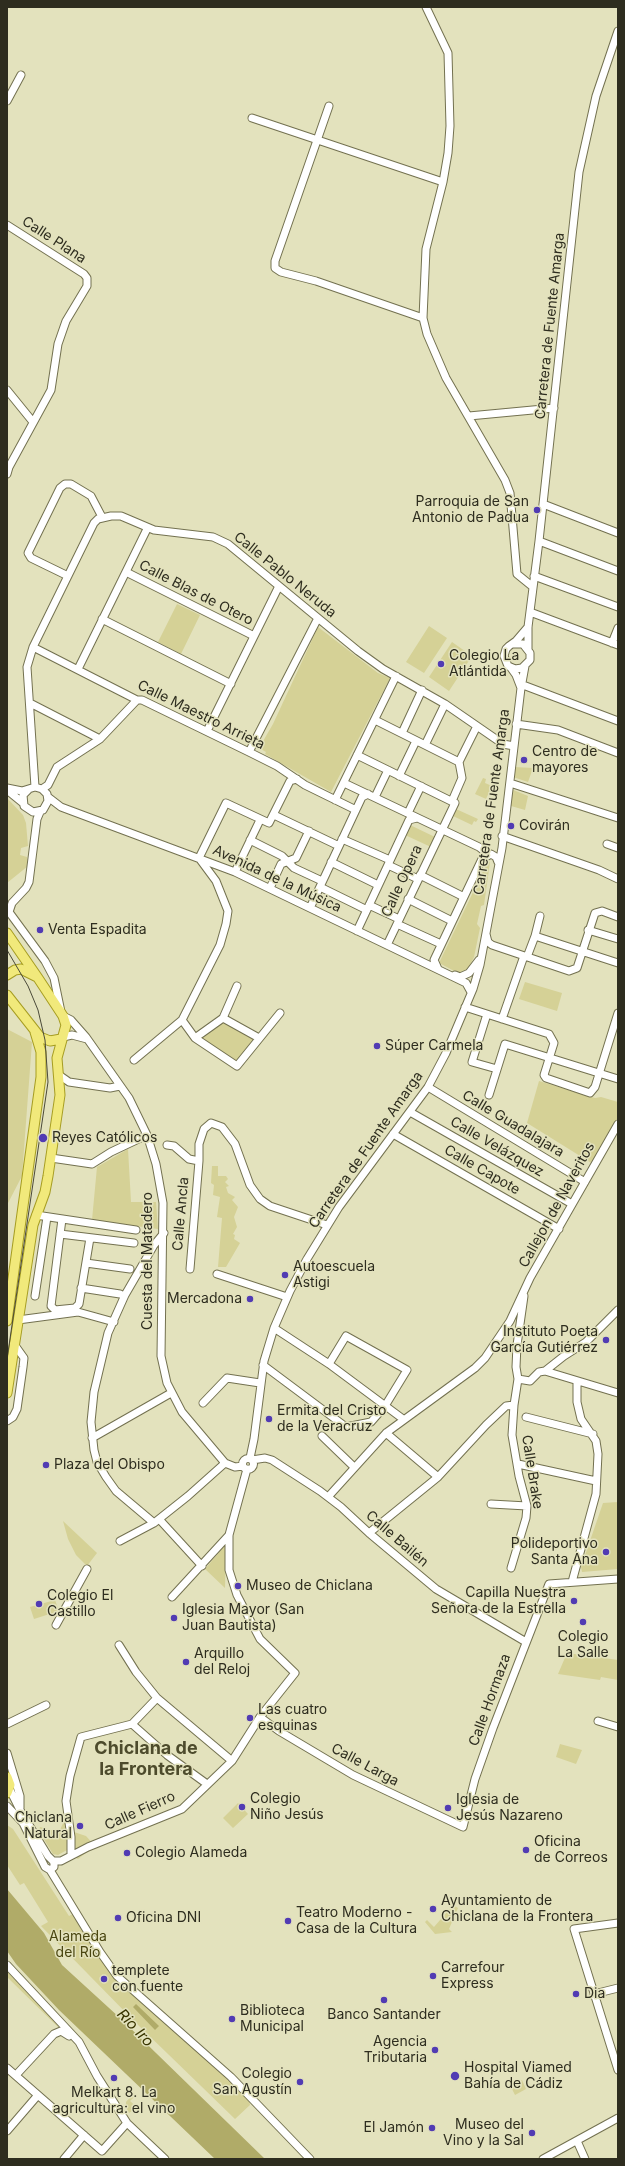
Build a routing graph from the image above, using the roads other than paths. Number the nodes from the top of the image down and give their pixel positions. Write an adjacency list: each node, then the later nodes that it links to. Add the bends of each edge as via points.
1 (426, 7): 8 (street, via 448,53 450,126)
2 (618, 32): 12 (street, Carretera de Fuente Amarga, via 596,96 579,172)
3 (21, 74): 4 (street)
4 (7, 100)
5 (329, 106): 7 (street)
6 (252, 118): 7 (street)
7 (319, 140): 8 (street); 10 (street, via 275,261 275,268)
8 (443, 182): 10 (street, via 426,249)
9 (7, 225): 14 (street, Calle Plana, via 87,278 86,286 66,321 58,344 51,390)
10 (423, 318): 13 (street, via 446,378)
11 (7, 390): 14 (street)
12 (554, 408): 13 (street); 16 (street, Carretera de Fuente Amarga)
13 (469, 416): 26 (street, via 510,493 517,574)
14 (33, 422): 15 (street)
15 (7, 474)
16 (543, 504): 19 (street); 20 (street, Carretera de Fuente Amarga)
17 (102, 517): 18 (street, Calle Pablo Neruda, via 121,516); 23 (street, via 94,523); 23 (street, via 90,496 68,484 60,488 28,553 31,558)
18 (148, 529): 22 (street); 25 (street, Calle Pablo Neruda, via 222,540)
19 (618, 533)
20 (539, 541): 21 (street); 24 (street, Carretera de Fuente Amarga)
21 (618, 571)
22 (126, 572): 30 (street); 33 (street, Calle Blas de Otero)
23 (68, 576): 36 (street)
24 (534, 576): 26 (street, Carretera de Fuente Amarga); 27 (street)
25 (279, 586): 29 (street, Calle Pablo Neruda); 33 (street)
26 (533, 587): 28 (street, Carretera de Fuente Amarga)
27 (618, 607)
28 (530, 612): 31 (street, Carretera de Fuente Amarga); 35 (street)
29 (318, 618): 41 (street, Calle Pablo Neruda, via 358,651); 58 (street)
30 (102, 619): 40 (street); 42 (street)
31 (528, 627): 34 (street); 37 (street, Carretera de Fuente Amarga)
32 (618, 628): 35 (street)
33 (254, 636): 42 (street)
34 (512, 644): 37 (street, via 523,644); 39 (street, via 506,649 504,656)
35 (615, 644)
36 (33, 647): 40 (street, Calle Maestro Arrieta); 46 (street, via 27,667)
37 (528, 649): 38 (street, via 530,660)
38 (525, 666): 39 (street); 43 (street, Carretera de Fuente Amarga)
39 (511, 668): 43 (street, Carretera de Fuente Amarga)
40 (78, 669): 45 (street, Calle Maestro Arrieta)
41 (396, 676): 44 (street, Calle Pablo Neruda); 48 (street)
42 (230, 684): 52 (street)
43 (522, 687): 49 (street); 50 (street, Carretera de Fuente Amarga)
44 (422, 690): 47 (street, Calle Pablo Neruda); 53 (street)
45 (137, 700): 52 (street, Calle Maestro Arrieta, via 142,700); 54 (street)
46 (30, 703): 54 (street); 68 (street)
47 (446, 704): 51 (street, Calle Pablo Neruda); 56 (street)
48 (375, 720): 53 (street); 60 (street)
49 (618, 721)
50 (516, 724): 57 (street, Carretera de Fuente Amarga); 59 (street, via 558,730)
51 (477, 726): 57 (street, Calle Pablo Neruda, via 503,744); 61 (street)
52 (207, 731): 58 (street, Calle Maestro Arrieta)
53 (402, 733): 55 (street)
54 (100, 739): 68 (street, via 57,767 48,786)
55 (416, 740): 56 (street); 63 (street)
56 (425, 745): 61 (street)
57 (514, 746): 66 (street, Carretera de Fuente Amarga)
58 (249, 752): 64 (street, Calle Maestro Arrieta)
59 (618, 753)
60 (358, 755): 62 (street); 65 (street)
61 (459, 762): 74 (street, Calle Opera, via 462,778)
62 (388, 770): 63 (street); 70 (street)
63 (399, 776): 67 (street)
64 (297, 779): 72 (street, Calle Maestro Arrieta); 79 (street, via 290,781)
65 (344, 783): 70 (street); 72 (street)
66 (510, 783): 81 (street); 86 (street, Carretera de Fuente Amarga)
67 (421, 786): 74 (street); 78 (street)
68 (35, 788): 69 (street, via 22,791); 71 (street); 73 (street, via 23,795)
69 (7, 789): 73 (street)
70 (371, 796): 77 (street, via 362,797); 78 (street)
71 (48, 797): 75 (street, Avenida de la Música); 76 (street)
72 (336, 800): 77 (street, Calle Maestro Arrieta)
73 (23, 802): 76 (street, via 29,811)
74 (453, 802): 83 (street, Calle Opera)
75 (61, 807): 76 (street, Avenida de la Música); 91 (street, Avenida de la Música)
76 (43, 810): 138 (street, via 37,819 29,882 12,902 9,912 45,961 54,978)
77 (356, 810): 87 (street)
78 (408, 813): 80 (street)
79 (274, 814): 82 (street, via 269,823); 84 (street)
80 (417, 818): 83 (street); 95 (street, via 409,820)
81 (618, 818)
82 (260, 820): 85 (street); 91 (street, via 226,803)
83 (442, 829): 90 (street, via 482,848); 98 (street, Calle Opera)
84 (309, 831): 87 (street); 92 (street, via 296,858)
85 (250, 840): 92 (street); 97 (street)
86 (502, 840): 90 (street); 94 (street, Carretera de Fuente Amarga); 99 (street, via 599,870)
87 (341, 842): 93 (street); 95 (street)
88 (607, 844): 89 (street)
89 (618, 848)
90 (489, 854): 94 (street, via 496,857); 104 (street, via 482,858)
91 (199, 858): 96 (street, Avenida de la Música); 100 (street)
92 (288, 861): 101 (street, via 294,868); 103 (street, via 281,864)
93 (331, 862): 101 (street); 102 (street)
94 (498, 862): 115 (street, Carretera de Fuente Amarga)
95 (389, 863): 98 (street); 102 (street)
96 (228, 869): 97 (street, Avenida de la Música); 100 (street, via 219,872)
97 (235, 872): 103 (street, Avenida de la Música)
98 (419, 877): 104 (street); 105 (street, Calle Opera)
99 (618, 879)
100 (216, 880): 141 (street, via 228,911 226,924 208,970)
101 (321, 884): 106 (street); 107 (street)
102 (378, 885): 106 (street)
103 (270, 888): 107 (street, Avenida de la Música)
104 (464, 897): 110 (street)
105 (408, 899): 110 (street); 111 (street, Calle Opera)
106 (368, 907): 111 (street); 113 (street)
107 (310, 908): 113 (street, Avenida de la Música)
108 (540, 916): 116 (street)
109 (618, 917): 112 (street, via 602,911 597,912)
110 (452, 921): 118 (street)
111 (398, 922): 118 (street); 119 (street, Calle Opera)
112 (588, 930): 117 (street); 120 (street)
113 (357, 931): 119 (street, Avenida de la Música)
114 (7, 933): 128 (main road)
115 (486, 933): 121 (street, via 489,944); 122 (street, Carretera de Fuente Amarga)
116 (535, 936): 120 (street); 121 (street)
117 (618, 939)
118 (441, 944): 125 (street, via 434,960)
119 (387, 945): 125 (street, Avenida de la Música)
120 (582, 952): 121 (street, via 577,968 569,971); 123 (street)
121 (526, 956): 140 (street)
122 (480, 958): 127 (street, via 469,973 460,977); 130 (street, Carretera de Fuente Amarga)
123 (618, 963)
124 (7, 965): 126 (main road)
125 (438, 970): 127 (street, Avenida de la Música)
126 (7, 974): 128 (main road, via 21,969)
127 (449, 975): 130 (street, Avenida de la Música, via 466,983)
128 (38, 978): 138 (main road)
129 (237, 986): 139 (street)
130 (471, 992): 132 (street, Carretera de Fuente Amarga)
131 (7, 995): 134 (main road)
132 (465, 1007): 137 (street); 155 (street, Carretera de Fuente Amarga, via 446,1053)
133 (7, 1009): 134 (main road)
134 (20, 1012): 143 (main road)
135 (280, 1012): 146 (street)
136 (618, 1013): 142 (street)
137 (487, 1014): 140 (street); 150 (street, via 472,1062)
138 (62, 1016): 144 (main road, via 66,1026); 147 (street, Cuesta del Matadero, via 71,1020)
139 (223, 1018): 145 (street); 146 (street)
140 (502, 1019): 148 (street, via 549,1034 554,1043)
141 (182, 1020): 145 (street); 149 (street)
142 (617, 1021): 151 (street)
143 (35, 1032): 144 (main road, via 50,1041); 184 (main road, via 41,1052 42,1077)
144 (62, 1038): 147 (street, via 72,1035); 152 (main road, via 57,1058)
145 (196, 1038): 146 (street, via 237,1066)
146 (259, 1038)
147 (87, 1039): 154 (street, Cuesta del Matadero)
148 (549, 1058): 150 (street, via 504,1044); 151 (street); 151 (street, via 544,1075 551,1082 585,1093 590,1093 595,1087)
149 (134, 1060)
150 (497, 1069): 156 (street)
151 (599, 1074): 153 (street)
152 (59, 1075): 154 (street, via 69,1082 110,1088); 164 (main road, via 60,1095)
153 (618, 1079)
154 (120, 1086): 161 (street, Cuesta del Matadero)
155 (428, 1087): 157 (street, Carretera de Fuente Amarga); 166 (street, Calle Guadalajara)
156 (489, 1095)
157 (410, 1112): 160 (street, Carretera de Fuente Amarga); 167 (street, Calle Velázquez)
158 (618, 1124): 162 (street, Callejon de Naveritos)
159 (618, 1131): 162 (street)
160 (393, 1134): 171 (street, Carretera de Fuente Amarga); 172 (street, Calle Capote)
161 (147, 1135): 164 (street, via 92,1164); 174 (street, Cuesta del Matadero, via 163,1192)
162 (609, 1138): 166 (street, Callejon de Naveritos)
163 (167, 1145): 165 (street, via 174,1146 189,1159)
164 (51, 1158): 168 (main road, via 45,1192)
165 (199, 1161): 171 (street, Calle Ancla, via 199,1144 204,1129 214,1123 222,1127 235,1144 250,1185 260,1199 270,1206); 180 (street, Calle Ancla)
166 (585, 1182): 167 (street, Callejon de Naveritos)
167 (572, 1204): 172 (street, Callejon de Naveritos)
168 (36, 1215): 169 (street); 189 (main road)
169 (47, 1217): 170 (street); 186 (street)
170 (62, 1219): 173 (street); 175 (street)
171 (327, 1225): 187 (street, Carretera de Fuente Amarga)
172 (559, 1229): 182 (street, Callejon de Naveritos)
173 (136, 1230)
174 (164, 1233): 191 (street, via 154,1245 125,1295); 201 (street, Cuesta del Matadero, via 161,1356)
175 (60, 1234): 176 (street); 183 (street, via 51,1306 54,1310 78,1306)
176 (90, 1238): 177 (street); 178 (street)
177 (134, 1244)
178 (86, 1262): 179 (street); 183 (street)
179 (130, 1269)
180 (190, 1269)
181 (217, 1274): 187 (street)
182 (527, 1285): 197 (street, Calle Brake, via 520,1314 517,1345); 207 (street, via 510,1321 485,1358 475,1368)
183 (82, 1288): 185 (street)
184 (9, 1289): 190 (main road)
185 (120, 1294)
186 (35, 1296)
187 (287, 1297): 192 (street, Carretera de Fuente Amarga)
188 (618, 1310): 196 (street, via 586,1342)
189 (18, 1320): 191 (street, via 78,1312); 193 (main road)
190 (7, 1321)
191 (114, 1322): 212 (street, via 108,1333 92,1402)
192 (274, 1328): 194 (street); 195 (street, Carretera de Fuente Amarga)
193 (14, 1344): 200 (main road); 208 (street, via 24,1358 17,1409 13,1417)
194 (328, 1364): 205 (street); 205 (street, via 346,1336 408,1370)
195 (263, 1365): 199 (street, Carretera de Fuente Amarga); 205 (street, via 346,1427 371,1422)
196 (545, 1371): 197 (street, via 539,1372 530,1381); 198 (street)
197 (518, 1379): 204 (street, Calle Brake)
198 (577, 1381): 202 (street); 210 (street, via 577,1402 581,1419)
199 (260, 1383): 203 (street, via 227,1378); 213 (street, Carretera de Fuente Amarga)
200 (7, 1392)
201 (171, 1393): 212 (street); 214 (street, Cuesta del Matadero, via 182,1412)
202 (618, 1393)
203 (203, 1403)
204 (514, 1405): 215 (street, Calle Brake, via 512,1435); 218 (street, via 506,1406 486,1424)
205 (385, 1406): 207 (street)
206 (526, 1417): 210 (street)
207 (403, 1419): 209 (street)
208 (7, 1421)
209 (386, 1433): 217 (street); 218 (street)
210 (593, 1434): 219 (street, via 598,1446)
211 (322, 1436): 217 (street)
212 (92, 1438): 223 (street, via 97,1462 110,1484)
213 (251, 1459): 216 (street, Carretera de Fuente Amarga, via 252,1467); 220 (street, Calle Bailén, via 272,1460)
214 (225, 1463): 216 (street); 223 (street)
215 (518, 1464): 219 (street); 222 (street, Calle Brake)
216 (245, 1468): 225 (street)
217 (354, 1468): 220 (street)
218 (438, 1478): 224 (street)
219 (596, 1481): 231 (street, via 596,1494)
220 (328, 1497): 224 (street, Calle Bailén)
221 (491, 1504): 222 (street)
222 (527, 1506): 228 (street, Calle Brake, via 526,1518)
223 (157, 1521): 226 (street); 227 (street)
224 (369, 1533): 234 (street, Calle Bailén, via 436,1589)
225 (229, 1535): 227 (street); 238 (street, Calle Fierro, via 229,1570 234,1590 260,1639 295,1673)
226 (120, 1541)
227 (202, 1566): 232 (street)
228 (511, 1568)
229 (87, 1569): 233 (street)
230 (618, 1579): 231 (street)
231 (572, 1582): 234 (street, Calle Hormaza, via 549,1584)
232 (172, 1597)
233 (56, 1625)
234 (526, 1642): 251 (street, Calle Hormaza, via 478,1772)
235 (120, 1646): 236 (street, via 136,1672)
236 (157, 1698): 241 (street); 244 (street)
237 (46, 1705): 240 (street)
238 (260, 1716): 244 (street, Calle Fierro); 251 (street, Calle Larga, via 279,1731 353,1775)
239 (598, 1720): 242 (street)
240 (7, 1724)
241 (132, 1724): 246 (street, via 167,1755); 252 (street, via 81,1737 66,1801 71,1837)
242 (618, 1727)
243 (7, 1753): 250 (street, via 20,1796)
244 (232, 1761): 246 (street, Calle Fierro)
245 (7, 1777): 247 (main road)
246 (207, 1784): 252 (street, Calle Fierro, via 182,1809)
247 (8, 1790): 250 (street)
248 (7, 1806): 250 (street)
249 (7, 1813): 250 (street)
250 (18, 1813): 253 (street); 254 (street)
251 (463, 1827)
252 (69, 1856): 253 (street, Calle Fierro, via 61,1861)
253 (52, 1860): 254 (street, Calle Fierro, via 46,1861)
254 (47, 1868): 271 (street, via 117,1976 231,2077)
255 (618, 1923): 258 (street, via 574,1929)
256 (7, 1965): 259 (street, via 79,2042)
257 (618, 1988): 258 (street)
258 (594, 1994): 261 (street)
259 (85, 2054): 262 (street, via 66,2033 57,2031); 265 (street)
260 (7, 2068): 262 (street)
261 (618, 2070)
262 (16, 2075): 263 (street)
263 (38, 2095): 266 (street); 267 (street)
264 (618, 2118): 268 (street)
265 (127, 2123): 267 (street, via 102,2151); 269 (street)
266 (7, 2131)
267 (84, 2135): 270 (street)
268 (576, 2141): 272 (street); 273 (street)
269 (162, 2158)
270 (64, 2159)
271 (310, 2159)
272 (543, 2159)
273 (585, 2159)

